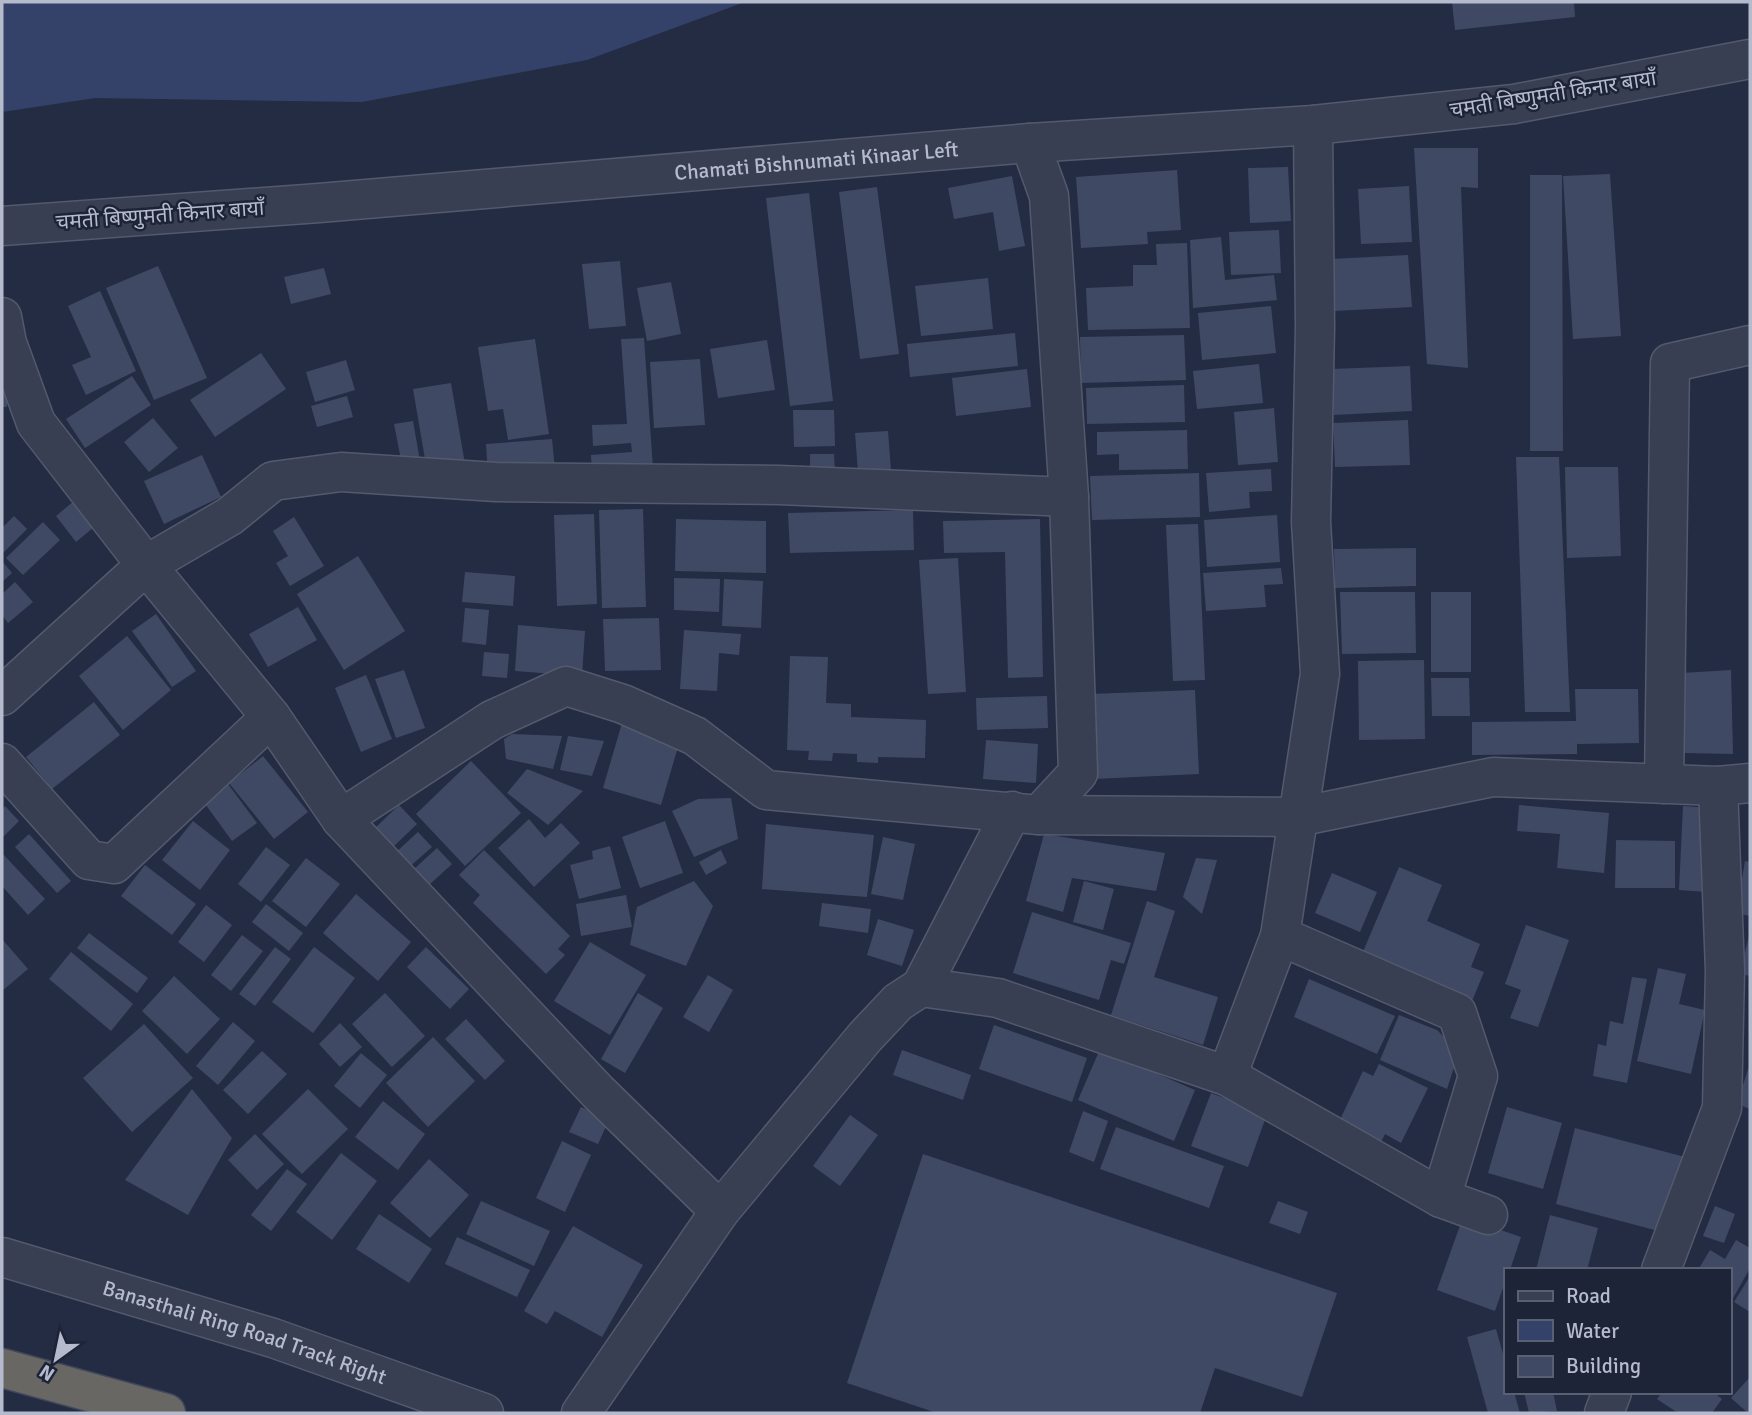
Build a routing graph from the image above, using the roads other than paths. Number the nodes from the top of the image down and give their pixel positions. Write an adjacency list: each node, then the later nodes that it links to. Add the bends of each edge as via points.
1 (1750, 59): 2 (street, चमती बिष्णुमती किनार बायाँ, via 1514,104)
2 (1313, 125): 3 (street, Chamati Bishnumati Kinaar Left); 16 (street, via 1311,522 1320,674)
3 (1030, 143): 4 (street, Chamati Bishnumati Kinaar Left); 8 (street, via 1049,196)
4 (319, 203): 5 (street, चमती बिष्णुमती किनार बायाँ)
5 (2, 226)
6 (2, 317): 9 (street, via 36,423)
7 (1750, 345): 13 (street, via 1670,363)
8 (1069, 497): 9 (street, via 779,485 496,482 341,472 273,481 230,516); 15 (street, via 1078,773)
9 (146, 565): 10 (street); 11 (street)
10 (2, 696)
11 (271, 717): 12 (street, via 114,864 89,860); 17 (street)
12 (2, 763)
13 (1664, 784): 14 (street); 16 (street, via 1493,778)
14 (1734, 785): 25 (street, via 1722,1108)
15 (1026, 813): 16 (street); 17 (street, via 766,790 695,736 623,704 566,686 492,720); 19 (street)
16 (1298, 817): 18 (street)
17 (341, 819): 22 (street, via 598,1092)
18 (1280, 936): 20 (street); 21 (street, via 1457,1013 1478,1076)
19 (921, 987): 20 (street, via 999,998); 22 (street, via 898,1002 865,1037)
20 (1227, 1076): 21 (street)
21 (1441, 1198): 23 (street)
22 (720, 1211): 30 (street)
23 (1488, 1215)
24 (2, 1257): 29 (street, Banasthali Ring Road Track Right, via 273,1338)
25 (1662, 1268)
26 (2, 1368): 28 (highway)
27 (1611, 1394): 31 (street)
28 (166, 1413)
29 (484, 1413)
30 (581, 1413)
31 (1604, 1413)

